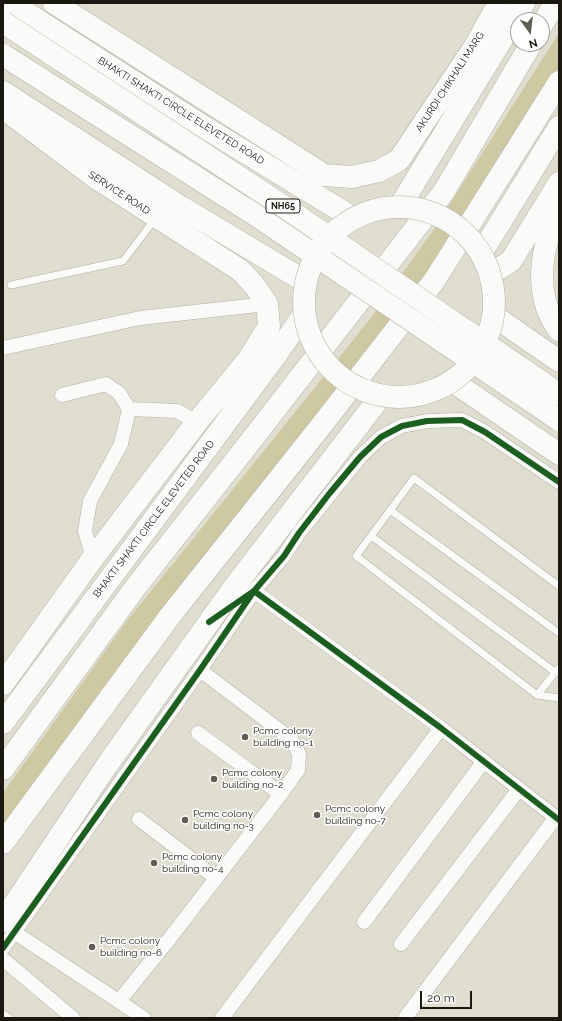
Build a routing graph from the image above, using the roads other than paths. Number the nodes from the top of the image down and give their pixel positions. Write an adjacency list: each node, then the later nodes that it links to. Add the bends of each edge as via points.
1 (11, 3): 18 (main road, BHAKTI SHAKTI CIRCLE ELEVETED ROAD, via 204,127)
2 (54, 3): 3 (main road, AKURDI CHIKHALI MARG, via 324,174 352,177 379,172 399,160 475,46)
3 (500, 3)
4 (524, 3): 15 (main road)
5 (555, 3): 6 (main road)
6 (550, 12)
7 (3, 22): 30 (main road, NH65, bridge, via 277,202)
8 (526, 52): 53 (main road, via 443,193 135,588)
9 (3, 55): 34 (main road, NH65, bridge, via 254,214)
10 (559, 82): 58 (main road, via 434,281 170,616)
11 (3, 92): 21 (main road, via 181,207)
12 (3, 108): 17 (main road, SERVICE ROAD, via 96,178)
13 (559, 127): 19 (main road)
14 (559, 183): 20 (main road, via 511,261)
15 (400, 206): 18 (main road, bridge, via 376,209); 19 (main road, bridge, via 438,215 460,228)
16 (559, 213): 26 (main road, via 551,226 541,266 542,288 549,314)
17 (157, 217): 22 (lane, via 123,262); 23 (main road, SERVICE ROAD, via 240,270)
18 (353, 218): 21 (main road, bridge, via 331,235 315,256)
19 (482, 252): 20 (main road, bridge)
20 (491, 274): 25 (main road, bridge, via 495,294)
21 (306, 282): 24 (main road, bridge)
22 (12, 285)
23 (267, 304): 27 (street, via 140,318); 35 (main road, via 269,326 248,360)
24 (304, 314): 32 (main road, bridge, via 312,342 329,367 353,386); 49 (main road, BHAKTI SHAKTI CIRCLE ELEVETED ROAD)
25 (494, 316): 28 (main road); 29 (main road, bridge, via 489,335 480,353 468,368)
26 (559, 330)
27 (3, 348)
28 (559, 361)
29 (452, 381): 32 (main road, bridge, via 436,390 418,395); 36 (main road)
30 (559, 394)
31 (62, 395): 33 (street, via 106,384 119,393)
32 (381, 396): 42 (main road)
33 (129, 409): 35 (street, via 177,411); 40 (street, via 121,444 90,501 85,531)
34 (559, 420)
35 (197, 422): 40 (main road)
36 (559, 454)
37 (559, 482): 42 (street, via 485,432 462,420 427,421 402,426 381,438 360,457 299,533 284,556)
38 (390, 510): 39 (lane); 41 (lane, via 414,478); 43 (lane)
39 (371, 536): 45 (lane); 47 (lane, via 356,556)
40 (93, 558): 46 (main road)
41 (559, 586)
42 (244, 589): 44 (street); 50 (street); 61 (main road, via 209,622 106,765)
43 (559, 633)
44 (200, 670): 55 (street, via 291,739 299,754 298,770); 61 (street)
45 (557, 670): 47 (lane)
46 (4, 680)
47 (537, 695): 48 (lane)
48 (559, 698)
49 (5, 721)
50 (441, 728): 52 (street); 68 (street)
51 (198, 733): 55 (street)
52 (484, 761): 54 (street); 60 (street)
53 (3, 768)
54 (519, 789): 57 (street); 62 (street)
55 (281, 794): 59 (street)
56 (140, 819): 59 (street)
57 (558, 819): 69 (street)
58 (3, 843)
59 (216, 878): 65 (street)
60 (364, 922)
61 (9, 927): 63 (street); 65 (street)
62 (401, 944)
63 (3, 948)
64 (3, 959): 66 (street)
65 (119, 1001): 67 (street)
66 (73, 1018)
67 (144, 1018)
68 (222, 1018)
69 (405, 1018)

